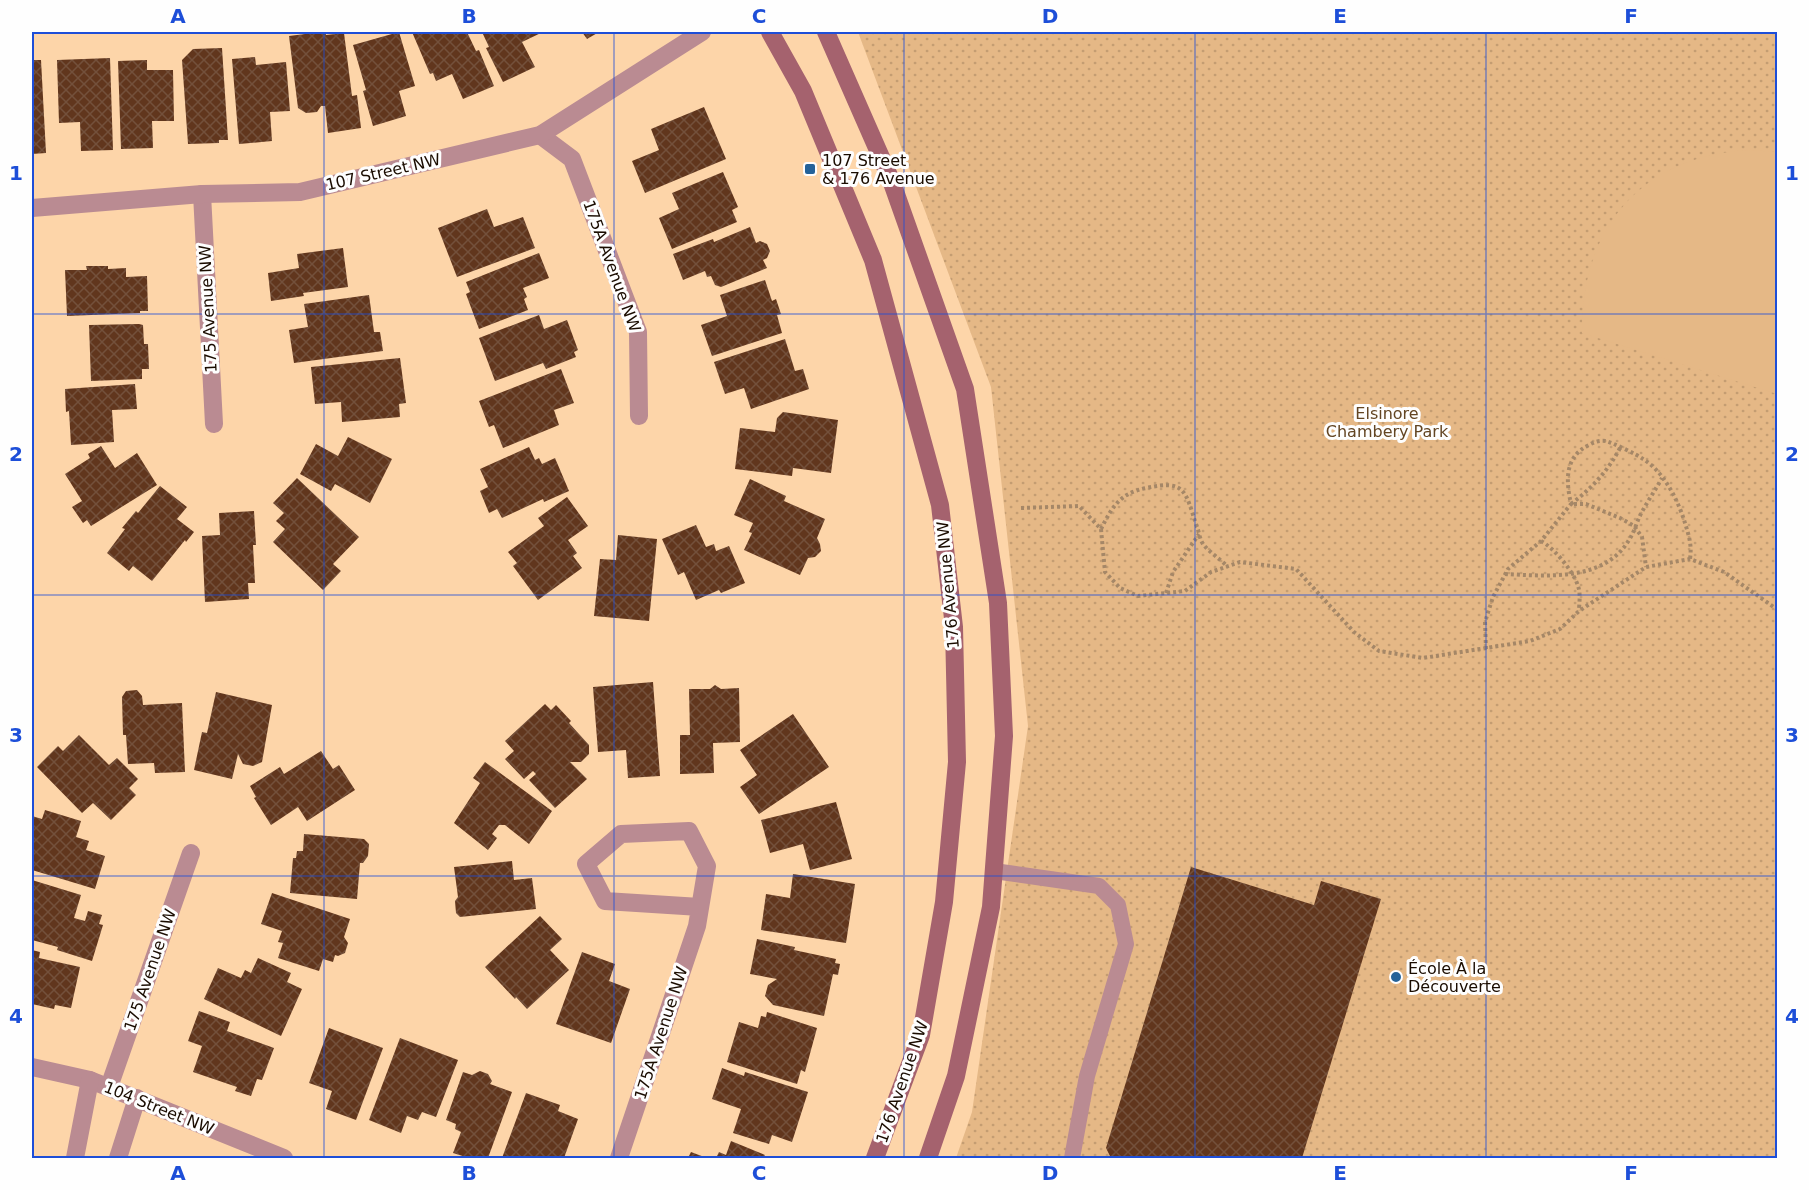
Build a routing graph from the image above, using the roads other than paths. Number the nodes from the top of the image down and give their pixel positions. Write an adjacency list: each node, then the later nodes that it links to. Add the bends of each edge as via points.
1 (702, 32): 4 (street, 107 Street NW)
2 (771, 32): 20 (street, 176 Avenue NW, via 803,91 873,260 940,505 954,627 957,762 944,902 921,1035)
3 (826, 32): 10 (street, via 891,180 965,389 998,603 1004,736)
4 (540, 135): 5 (street, 107 Street NW, via 300,192); 7 (street, 175A Avenue NW, via 572,159 638,332)
5 (202, 194): 6 (street, 107 Street NW); 8 (street, 175 Avenue NW)
6 (32, 208)
7 (639, 416)
8 (214, 424)
9 (190, 853): 14 (street, 175 Avenue NW)
10 (994, 871): 21 (street, via 991,908 956,1076); 22 (lane, via 1099,886 1118,905 1126,944 1087,1076)
11 (700, 907): 11 (street, 175A Avenue NW, via 707,866 689,831 621,834 586,864 605,900); 19 (street, 175A Avenue NW)
12 (32, 1066): 13 (street, 104 Street NW)
13 (90, 1080): 14 (street, 104 Street NW); 16 (street)
14 (109, 1088): 15 (street, 104 Street NW)
15 (137, 1098): 17 (street); 18 (street, 104 Street NW)
16 (75, 1158)
17 (118, 1158)
18 (284, 1158)
19 (619, 1158)
20 (875, 1158)
21 (928, 1158)
22 (1072, 1158)

